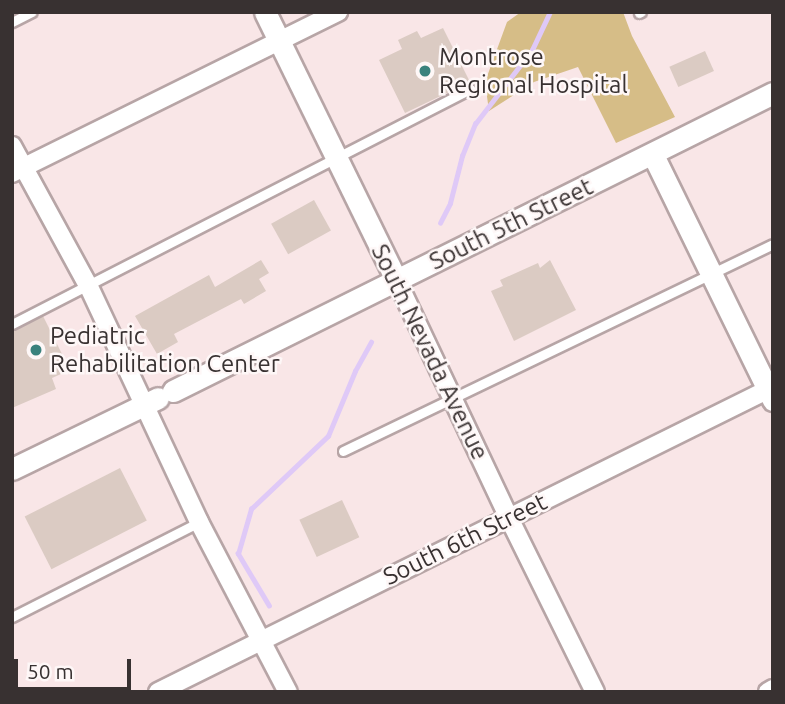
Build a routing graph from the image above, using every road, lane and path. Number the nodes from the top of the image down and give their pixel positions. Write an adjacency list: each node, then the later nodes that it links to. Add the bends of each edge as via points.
1 (32, 12): 4 (lane)
2 (265, 12): 5 (street, South Nevada Avenue)
3 (338, 12): 5 (street)
4 (12, 22)
5 (280, 41): 10 (street, South Nevada Avenue); 11 (street)
6 (470, 89): 10 (lane)
7 (773, 93): 9 (street, South 5th Street)
8 (12, 146): 11 (street)
9 (653, 155): 13 (street); 14 (street, South 5th Street)
10 (336, 159): 14 (street, South Nevada Avenue); 15 (lane)
11 (18, 170): 15 (street)
12 (773, 244): 13 (lane)
13 (712, 275): 17 (street); 19 (lane)
14 (396, 279): 18 (street, South 5th Street); 19 (street, South Nevada Avenue)
15 (89, 287): 16 (lane); 18 (street)
16 (12, 324)
17 (771, 392): 22 (street, South 6th Street)
18 (159, 398): 21 (street, South 5th Street); 23 (street)
19 (453, 398): 20 (lane); 22 (street, South Nevada Avenue)
20 (343, 451)
21 (12, 469)
22 (509, 517): 25 (street, South 6th Street); 29 (street, South Nevada Avenue)
23 (199, 522): 24 (lane); 25 (street)
24 (12, 617)
25 (261, 641): 27 (street, South 6th Street); 28 (street)
26 (773, 689): 30 (street)
27 (158, 692)
28 (288, 692)
29 (595, 692)
30 (768, 692)

